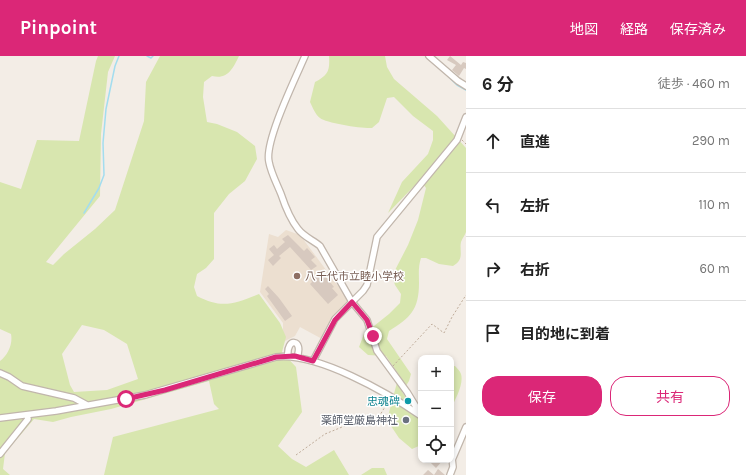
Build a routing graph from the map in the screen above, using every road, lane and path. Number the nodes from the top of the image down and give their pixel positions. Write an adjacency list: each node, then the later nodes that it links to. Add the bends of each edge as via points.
1 (305, 56): 6 (street, via 269,146 268,161 289,216 305,237 320,246)
2 (429, 56): 3 (street)
3 (466, 86)
4 (466, 117): 6 (street, via 457,140 377,237 367,285)
5 (466, 295): 10 (path, via 444,333 432,324)
6 (352, 302): 9 (street, via 335,320); 10 (street, via 367,320 378,351)
7 (288, 356): 8 (street); 8 (street, via 288,346 294,342 299,346); 13 (street, via 276,357 145,395)
8 (297, 357): 9 (street)
9 (313, 361): 12 (street)
10 (390, 369): 14 (street)
11 (0, 373): 13 (street, via 22,386 74,398)
12 (390, 397): 15 (street); 21 (path, via 380,415 325,434)
13 (87, 405): 16 (street)
14 (418, 411)
15 (418, 414)
16 (27, 415): 17 (street); 20 (street, via 28,419)
17 (0, 418)
18 (466, 427): 19 (street)
19 (454, 453)
20 (0, 454)
21 (296, 455)
22 (452, 463): 23 (street)
23 (450, 475)

